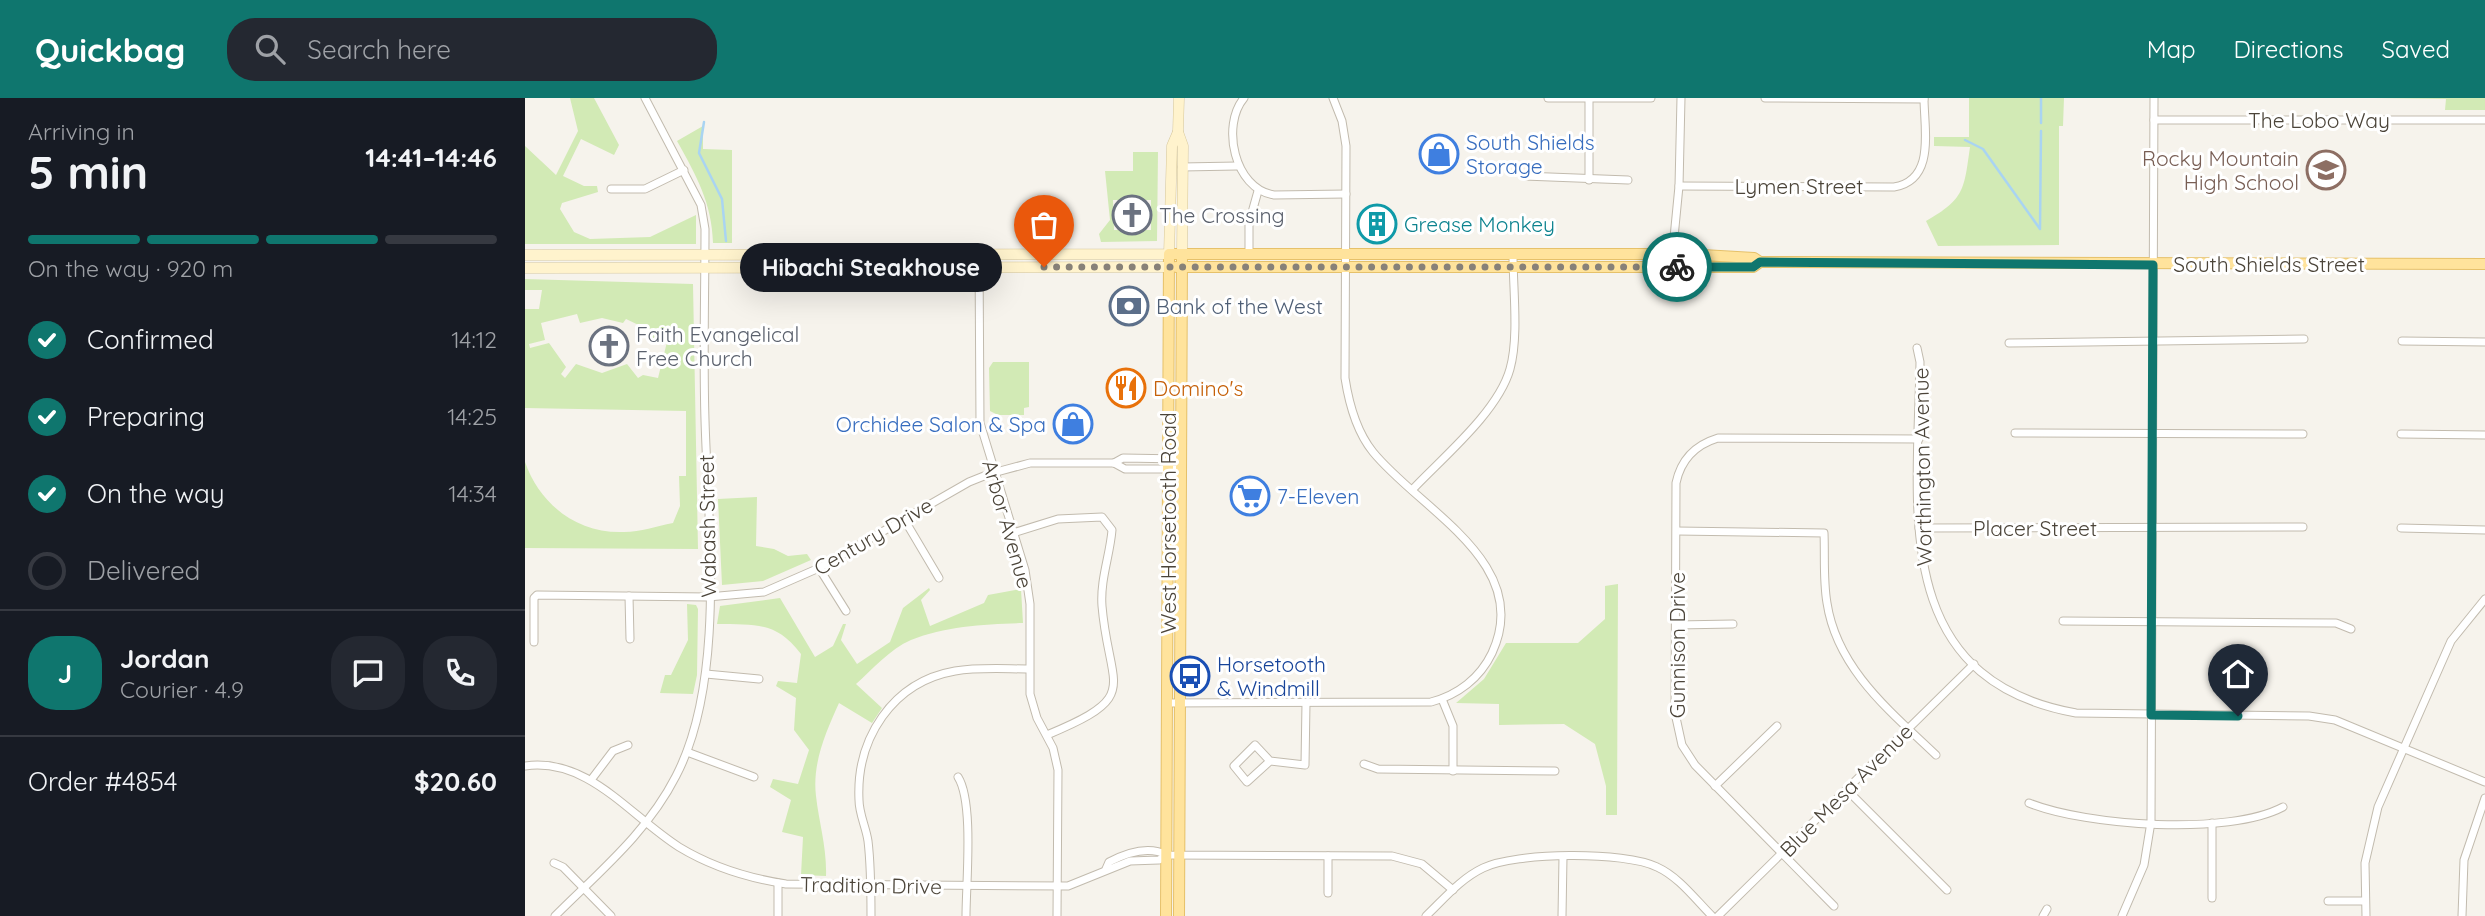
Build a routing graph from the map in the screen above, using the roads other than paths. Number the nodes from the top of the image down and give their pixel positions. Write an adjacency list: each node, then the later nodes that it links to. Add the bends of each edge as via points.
1 (645, 98): 17 (street, Wabash Street)
2 (1179, 98): 14 (main road, West Horsetooth Road)
3 (1244, 98): 15 (street, via 1236,114)
4 (1333, 98): 24 (street, via 1344,132)
5 (1548, 98): 10 (street)
6 (1651, 98): 10 (street)
7 (1681, 98): 21 (street)
8 (1765, 98): 11 (street)
9 (2154, 98): 12 (street)
10 (1589, 99): 19 (street)
11 (1924, 99): 21 (street, Lymen Street, via 1924,158 1916,176 1905,184)
12 (2154, 120): 13 (street, The Lobo Way); 36 (street)
13 (2485, 120)
14 (1178, 132): 16 (main road, West Horsetooth Road); 26 (main road, West Horsetooth Road, via 1172,146)
15 (1237, 166): 16 (street); 23 (street)
16 (1182, 167): 31 (main road, West Horsetooth Road)
17 (684, 170): 22 (street, via 645,189); 30 (street, Wabash Street, via 701,205)
18 (1524, 176): 19 (street)
19 (1589, 180): 20 (street)
20 (1627, 180)
21 (1679, 186): 29 (street)
22 (611, 189)
23 (1258, 191): 24 (street); 28 (street, via 1248,223)
24 (1346, 194): 32 (street)
25 (979, 254): 26 (main road, South Shields Street); 30 (main road, South Shields Street); 37 (street, Arbor Avenue)
26 (1169, 254): 31 (main road, South Shields Street); 38 (main road, West Horsetooth Road)
27 (525, 255): 30 (main road, South Shields Street)
28 (1249, 255): 31 (main road, South Shields Street); 32 (main road, South Shields Street)
29 (1672, 255): 33 (main road, South Shields Street); 34 (main road, South Shields Street, via 1754,258); 39 (street)
30 (705, 256): 41 (street, Wabash Street)
31 (1182, 261): 32 (main road, South Shields Street); 38 (main road, South Shields Street); 57 (main road, West Horsetooth Road)
32 (1345, 261): 33 (main road, South Shields Street); 59 (street, via 1345,378 1350,404 1362,436)
33 (1513, 261): 39 (main road, South Shields Street); 59 (street, via 1513,354 1504,386)
34 (1760, 262): 36 (main road, South Shields Street); 39 (main road, South Shields Street, via 1753,267)
35 (2485, 264): 36 (main road, South Shields Street)
36 (2153, 265): 43 (street)
37 (979, 267): 38 (main road, South Shields Street); 41 (main road, South Shields Street); 58 (street, Arbor Avenue, via 980,423)
38 (1169, 267): 56 (main road, West Horsetooth Road)
39 (1671, 267)
40 (525, 268): 41 (main road, South Shields Street)
41 (705, 269): 71 (street, Wabash Street)
42 (2304, 339): 43 (street)
43 (2153, 340): 46 (street); 49 (street)
44 (2402, 341): 45 (street)
45 (2485, 342)
46 (2010, 343)
47 (1917, 348): 53 (street, Worthington Avenue)
48 (2015, 433): 49 (street)
49 (2153, 434): 50 (street); 61 (street)
50 (2302, 434)
51 (2401, 434): 52 (street)
52 (2485, 435)
53 (1919, 439): 55 (street, via 1726,438 1708,441); 63 (street, Worthington Avenue)
54 (1686, 445): 55 (street)
55 (1692, 452): 66 (street, Gunnison Drive, via 1676,483)
56 (1169, 464): 57 (street, Century Drive); 58 (street, Century Drive, via 1123,458 1114,463 1030,463); 86 (main road, West Horsetooth Road)
57 (1181, 464): 87 (main road, West Horsetooth Road)
58 (994, 472): 60 (street, Century Drive); 67 (street, Arbor Avenue)
59 (1412, 491): 85 (street, via 1482,557 1499,594 1499,627 1489,660 1472,681)
60 (904, 519): 68 (street, Century Drive); 69 (street)
61 (2152, 527): 62 (street, Placer Street); 63 (street, Placer Street); 75 (street)
62 (2303, 527)
63 (1919, 528): 81 (street, Worthington Avenue, via 1930,596 1944,627)
64 (2401, 528): 65 (street)
65 (2485, 530)
66 (1677, 531): 77 (street, Gunnison Drive); 91 (street, via 1824,533 1827,604 1840,643 1860,679)
67 (1013, 533): 82 (street, Arbor Avenue, via 1029,594); 92 (street, via 1075,516 1102,517 1112,530 1103,606 1113,690 1095,714)
68 (819, 568): 71 (street, Century Drive, via 764,592); 73 (street)
69 (939, 578)
70 (629, 596): 71 (street, Century Drive); 79 (street); 80 (street, Century Drive, via 537,595)
71 (708, 597): 83 (street, Wabash Street)
72 (2484, 603): 94 (street, via 2451,641)
73 (846, 611)
74 (2063, 621): 75 (street)
75 (2152, 622): 78 (street, via 2336,623); 89 (street)
76 (1733, 624): 77 (street)
77 (1677, 625): 106 (street, Gunnison Drive, via 1678,735 1688,756)
78 (2351, 628)
79 (630, 639)
80 (534, 642)
81 (1974, 664): 89 (street, Worthington Avenue, via 2008,690 2057,710); 91 (street, Blue Mesa Avenue)
82 (1029, 669): 92 (street, Arbor Avenue, via 1033,707); 121 (street, via 968,669 940,675 905,692 884,713 864,749 859,777)
83 (706, 674): 84 (street); 95 (street, Wabash Street)
84 (759, 679)
85 (1442, 699): 88 (street, via 1417,704); 100 (street, via 1453,726)
86 (1168, 703): 87 (street); 115 (main road, West Horsetooth Road)
87 (1180, 703): 88 (street); 116 (main road, West Horsetooth Road)
88 (1306, 703): 97 (street, via 1305,765)
89 (2151, 715): 94 (street, Worthington Avenue, via 2323,718); 111 (street)
90 (1777, 726): 106 (street)
91 (1908, 729): 96 (street); 107 (street, Blue Mesa Avenue)
92 (1047, 735): 122 (street, Arbor Avenue, via 1058,769)
93 (628, 745): 104 (street, via 613,751)
94 (2404, 748): 105 (street, Worthington Avenue); 130 (street, via 2372,824)
95 (687, 752): 102 (street); 112 (street, Wabash Street)
96 (1936, 755)
97 (1270, 761): 97 (street, via 1255,745 1234,766 1247,782)
98 (1364, 764): 100 (street, via 1378,769)
99 (525, 766): 104 (street, Tradition Drive, via 559,766)
100 (1453, 771): 101 (street)
101 (1555, 771)
102 (754, 777)
103 (958, 777): 123 (street, via 966,809)
104 (591, 780): 112 (street, Tradition Drive)
105 (2485, 782)
106 (1715, 786): 114 (street, Gunnison Drive)
107 (1847, 790): 114 (street, Blue Mesa Avenue); 126 (street)
108 (2485, 798): 146 (street, via 2464,860)
109 (2029, 803): 111 (street, via 2095,821)
110 (2283, 807): 113 (street, via 2251,820)
111 (2151, 822): 113 (street); 144 (street, via 2141,874)
112 (647, 823): 120 (street, Tradition Drive, via 702,860); 124 (street, Wabash Street)
113 (2212, 823): 128 (street)
114 (1781, 854): 131 (street, Gunnison Drive); 143 (street, Blue Mesa Avenue)
115 (1167, 855): 116 (street, Tradition Drive); 122 (street, Tradition Drive, via 1159,851 1128,853 1077,884); 138 (main road, West Horsetooth Road)
116 (1179, 855): 117 (street, Tradition Drive); 139 (main road, West Horsetooth Road)
117 (1328, 856): 125 (street, Tradition Drive, via 1411,859); 127 (street)
118 (1563, 857): 125 (street, via 1492,864); 141 (street); 142 (street, via 1643,861 1668,873)
119 (554, 863): 124 (street)
120 (778, 883): 121 (street, Tradition Drive); 134 (street)
121 (871, 884): 123 (street, Tradition Drive); 135 (street)
122 (1058, 886): 123 (street, Tradition Drive); 137 (street, Arbor Avenue)
123 (966, 887): 136 (street)
124 (584, 888): 132 (street, Wabash Street); 133 (street)
125 (1453, 890): 140 (street)
126 (1947, 890)
127 (1328, 893)
128 (2212, 898)
129 (2327, 901): 130 (street)
130 (2365, 901): 145 (street)
131 (1834, 906)
132 (555, 916)
133 (611, 916)
134 (778, 916)
135 (871, 916)
136 (966, 916)
137 (1057, 916)
138 (1166, 916)
139 (1179, 916)
140 (1426, 916)
141 (1562, 916)
142 (1712, 916)
143 (1718, 916)
144 (2122, 916)
145 (2366, 916)
146 (2462, 916)

